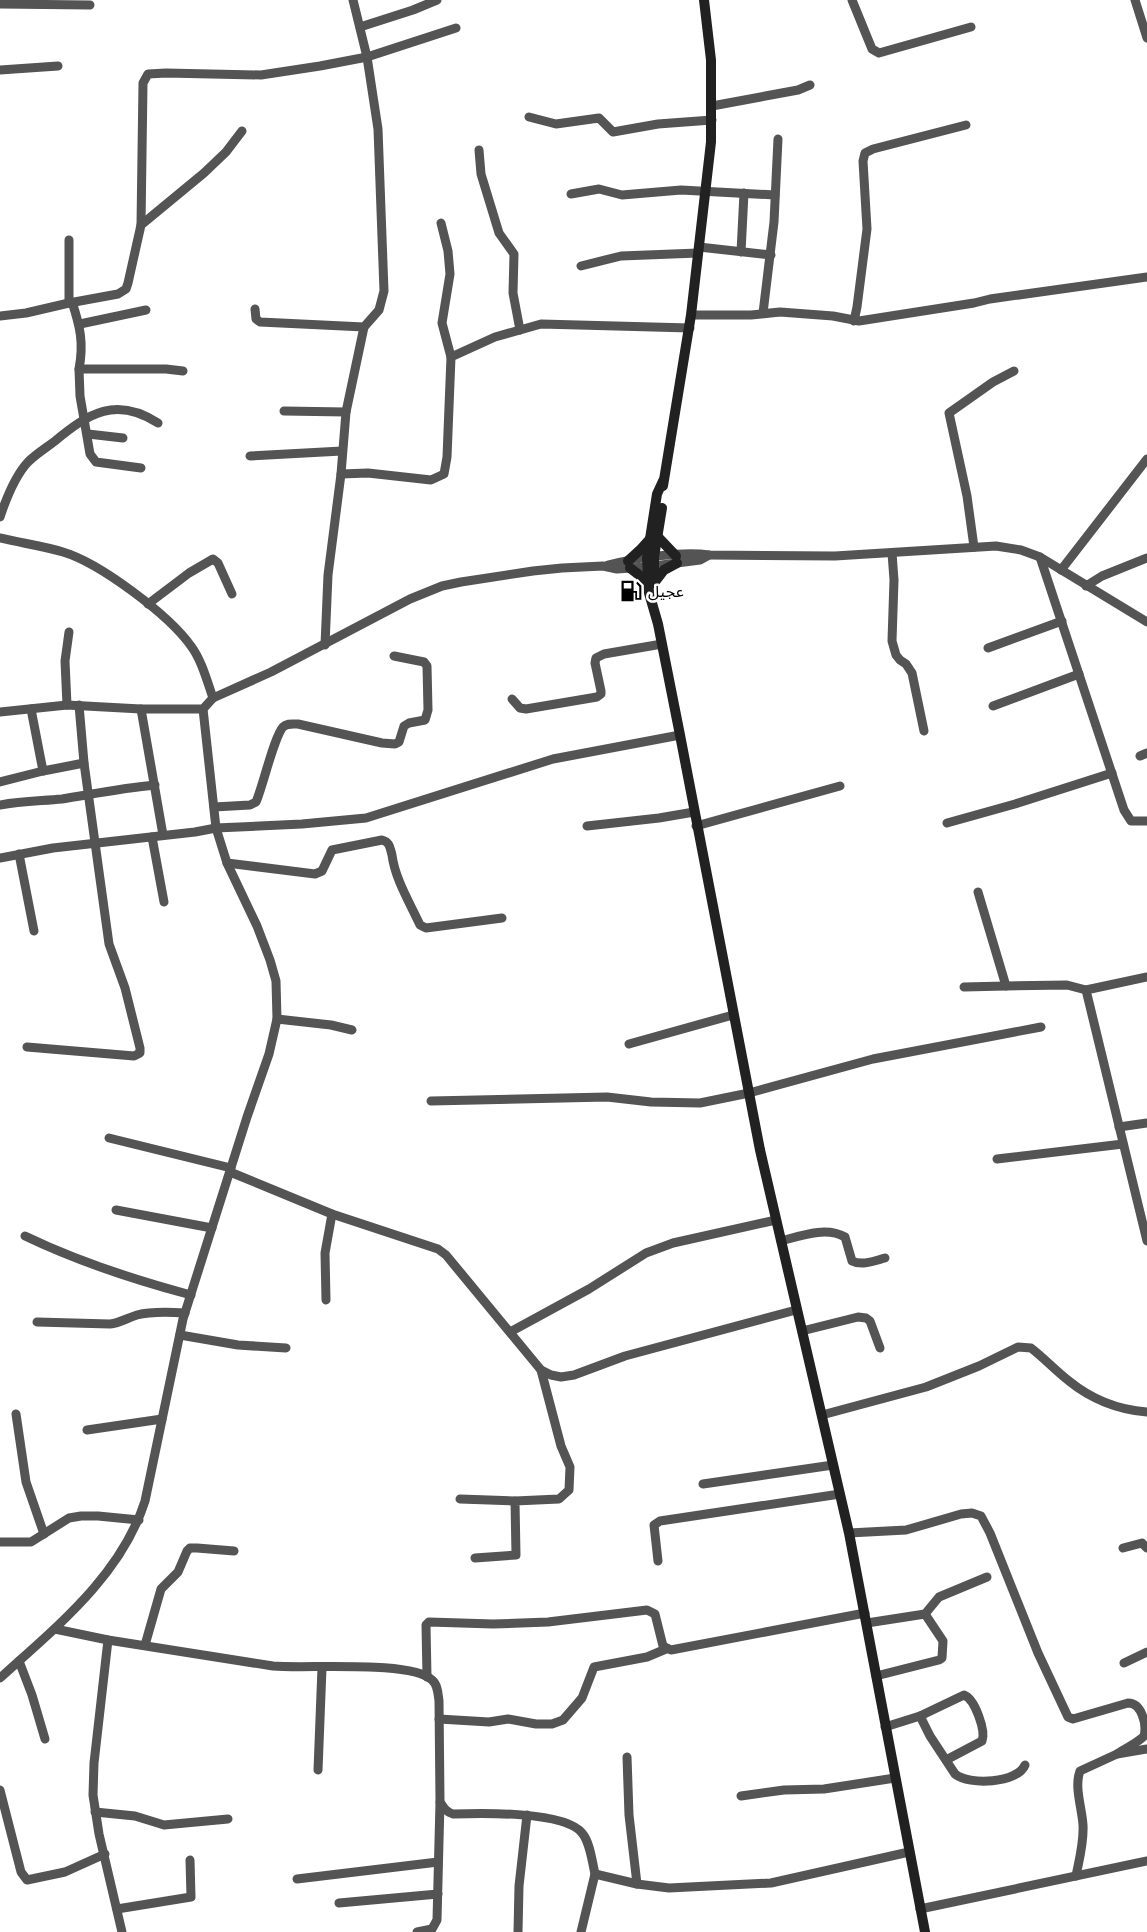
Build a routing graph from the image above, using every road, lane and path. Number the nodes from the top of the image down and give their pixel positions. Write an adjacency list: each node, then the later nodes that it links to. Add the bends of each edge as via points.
1 (353, 0): 8 (street)
2 (437, 0): 8 (street)
3 (704, 0): 16 (main road)
4 (852, 0): 9 (street, via 872,49 879,53)
5 (1135, 0): 11 (street)
6 (0, 4): 7 (street)
7 (90, 5)
8 (360, 27): 12 (street)
9 (971, 27)
10 (456, 28): 12 (street)
11 (1147, 38)
12 (367, 57): 28 (street, via 261,75 148,74 143,83); 43 (street, via 378,130 384,291 379,310)
13 (58, 66): 14 (street)
14 (0, 70)
15 (810, 85): 16 (street)
16 (712, 106): 18 (main road)
17 (529, 117): 18 (street, via 556,124 599,118 613,132 658,124)
18 (712, 120): 23 (main road)
19 (966, 124): 41 (street, via 865,153 867,229)
20 (242, 131): 28 (street, via 204,173)
21 (778, 139): 26 (street)
22 (479, 150): 45 (street, via 481,174 500,233 514,254 513,293)
23 (705, 191): 24 (street); 25 (street, via 673,190 622,195 599,189); 30 (main road)
24 (744, 193): 26 (street); 31 (street)
25 (572, 194)
26 (775, 195): 32 (street)
27 (441, 223): 46 (street, via 450,274 442,323)
28 (141, 225): 35 (street, via 126,289 118,294)
29 (69, 240): 35 (street)
30 (699, 250): 31 (street); 33 (street, via 612,257); 39 (main road)
31 (741, 252): 32 (street)
32 (771, 255): 38 (street)
33 (582, 266)
34 (1147, 276): 41 (street)
35 (70, 302): 40 (street, via 26,314); 42 (street)
36 (255, 309): 43 (street, via 256,319 260,322)
37 (146, 310): 42 (street)
38 (763, 314): 39 (street); 41 (street, via 805,313)
39 (692, 315): 44 (main road)
40 (0, 316)
41 (854, 321)
42 (80, 324): 47 (street)
43 (364, 328): 51 (street)
44 (690, 328): 45 (street, via 541,324); 62 (main road, via 663,481 657,494)
45 (520, 330): 46 (street, via 494,337)
46 (451, 357): 60 (street, via 444,474 431,480 368,473)
47 (79, 369): 48 (street); 52 (street)
48 (183, 371)
49 (1014, 371): 64 (street, via 949,413)
50 (284, 411): 51 (street)
51 (346, 412): 56 (street)
52 (83, 419): 53 (street, via 102,411 135,411); 54 (street); 61 (street, via 28,462)
53 (158, 423)
54 (88, 434): 55 (street); 59 (street, via 90,454 96,462)
55 (124, 438)
56 (342, 451): 57 (street); 60 (street)
57 (250, 456)
58 (1147, 459): 71 (street)
59 (142, 468)
60 (341, 474): 80 (street, via 328,575)
61 (0, 517)
62 (653, 537): 68 (main road); 69 (main road); 70 (main road)
63 (0, 538): 75 (street, via 64,552 83,560)
64 (974, 547): 65 (street); 66 (street, via 1009,548)
65 (892, 553): 68 (street, via 814,557 709,555 700,560); 93 (street, via 892,640 896,655 912,673)
66 (1040, 557): 71 (street); 76 (street)
67 (1147, 558): 73 (street)
68 (676, 559): 69 (street); 72 (main road)
69 (650, 562): 70 (street); 72 (main road)
70 (629, 565): 72 (main road); 80 (street, via 533,571 442,586 410,599)
71 (1061, 570): 73 (street)
72 (651, 582): 79 (main road, via 654,616)
73 (1086, 586): 77 (street)
74 (232, 594): 75 (street, via 213,559)
75 (148, 604): 84 (street, via 192,647)
76 (1062, 621): 81 (street); 83 (street)
77 (1147, 622)
78 (69, 632): 86 (street, via 65,661)
79 (662, 644): 85 (street, via 596,658 601,691 597,697 526,709 520,708); 94 (main road)
80 (325, 645): 84 (street)
81 (988, 648)
82 (394, 656): 103 (street, via 424,662 427,666 428,710 425,720 404,726 399,742 382,743 288,724 277,739 256,802 250,806)
83 (1080, 674): 88 (street); 97 (street)
84 (213, 698): 91 (street)
85 (512, 698)
86 (67, 705): 87 (street); 89 (street)
87 (79, 705): 90 (street); 95 (street)
88 (993, 706)
89 (31, 708): 92 (street); 96 (street)
90 (141, 709): 91 (street); 99 (street)
91 (204, 709): 103 (street)
92 (0, 712)
93 (924, 731)
94 (680, 735): 104 (main road); 109 (street, via 545,762 366,818)
95 (84, 763): 96 (street); 101 (street)
96 (43, 771): 98 (street)
97 (1112, 773): 105 (street, via 1128,817); 106 (street)
98 (0, 782)
99 (154, 785): 101 (street); 110 (street)
100 (840, 786): 108 (street)
101 (88, 794): 102 (street); 112 (street)
102 (0, 805)
103 (214, 807): 109 (street)
104 (694, 812): 107 (street); 108 (main road)
105 (1147, 821)
106 (946, 823)
107 (587, 826)
108 (696, 826): 124 (main road)
109 (216, 828): 110 (street); 115 (street)
110 (164, 835): 111 (street)
111 (152, 837): 112 (street); 117 (street)
112 (95, 844): 113 (street); 129 (street, via 109,944 125,988 140,1053 134,1056)
113 (19, 854): 114 (street); 119 (street)
114 (0, 858)
115 (227, 863): 118 (street, via 315,874 322,870 332,850 382,840 390,846 393,865 420,925 426,928); 125 (street, via 270,960 276,981)
116 (978, 892): 121 (street)
117 (164, 902)
118 (502, 918)
119 (34, 931)
120 (1147, 977): 123 (street)
121 (1006, 986): 122 (street); 123 (street, via 1067,985)
122 (964, 987)
123 (1086, 990): 133 (street)
124 (733, 1015): 128 (street); 130 (main road)
125 (277, 1019): 127 (street); 137 (street, via 269,1054)
126 (1041, 1028): 130 (street, via 872,1060)
127 (352, 1030)
128 (629, 1044)
129 (27, 1047)
130 (748, 1093): 131 (street, via 691,1104 608,1097); 140 (main road)
131 (431, 1101)
132 (1147, 1123): 133 (street)
133 (1119, 1127): 135 (street)
134 (109, 1138): 137 (street)
135 (1123, 1144): 136 (street); 144 (street)
136 (997, 1158)
137 (231, 1170): 139 (street); 141 (street)
138 (116, 1210): 141 (street)
139 (332, 1214): 147 (street, via 325,1253); 152 (street, via 438,1249)
140 (776, 1220): 143 (main road); 152 (street, via 673,1243 646,1253 589,1290)
141 (212, 1228): 146 (street)
142 (25, 1236): 146 (street, via 150,1284)
143 (781, 1241): 145 (street, via 829,1232 845,1237 855,1263); 148 (main road)
144 (1147, 1241)
145 (885, 1258)
146 (191, 1295): 149 (street)
147 (326, 1300)
148 (796, 1310): 151 (main road); 156 (street, via 625,1356 574,1375 550,1375)
149 (185, 1313): 150 (street, via 136,1315 110,1324); 153 (street)
150 (37, 1322)
151 (802, 1331): 155 (street, via 858,1317 866,1318 870,1320); 159 (main road)
152 (510, 1332): 156 (street)
153 (180, 1334): 154 (street, via 238,1345); 160 (street)
154 (286, 1348)
155 (880, 1348)
156 (541, 1370): 166 (street, via 561,1446 570,1467 569,1490 559,1499)
157 (1147, 1412): 159 (street, via 1109,1405 1070,1382 1031,1348 1024,1346 926,1387)
158 (16, 1414): 169 (street, via 26,1482)
159 (822, 1415): 162 (main road)
160 (162, 1419): 161 (street); 167 (street)
161 (87, 1430)
162 (833, 1465): 163 (street); 164 (main road)
163 (703, 1484)
164 (840, 1494): 168 (main road); 175 (street, via 660,1521 654,1525)
165 (460, 1499): 166 (street)
166 (514, 1501): 174 (street, via 516,1555)
167 (139, 1520): 169 (street, via 81,1516 69,1518); 179 (street, via 114,1564)
168 (849, 1533): 178 (main road); 195 (street, via 906,1530 961,1514 981,1516 1068,1717 1128,1703 1139,1706 1145,1717 1144,1737)
169 (44, 1534): 170 (street, via 31,1542)
170 (0, 1542)
171 (1123, 1548): 172 (street, via 1142,1543)
172 (1147, 1548)
173 (234, 1551): 181 (street, via 187,1550 178,1572 161,1589)
174 (475, 1558)
175 (658, 1561)
176 (987, 1577): 177 (street, via 939,1597)
177 (925, 1614): 178 (street); 187 (street, via 942,1641 942,1658)
178 (866, 1618): 182 (street); 187 (main road)
179 (55, 1629): 180 (street); 184 (street)
180 (108, 1640): 181 (street); 204 (street, via 94,1763)
181 (145, 1645): 186 (street, via 273,1666)
182 (666, 1649): 188 (street, via 655,1614 647,1610 539,1622 429,1622 426,1625); 191 (street, via 647,1657 594,1667 582,1698 563,1720 552,1724 508,1719 489,1722)
183 (1147, 1652): 185 (street)
184 (19, 1661): 189 (street); 193 (street)
185 (1124, 1663)
186 (322, 1668): 188 (street, via 363,1666 415,1672); 199 (street)
187 (876, 1676): 192 (main road)
188 (428, 1677): 191 (street, via 437,1688)
189 (0, 1678)
190 (920, 1716): 192 (street); 197 (street); 197 (street, via 964,1695 969,1697 984,1736 982,1741)
191 (439, 1719): 203 (street)
192 (885, 1727): 200 (main road)
193 (45, 1739)
194 (1147, 1749): 195 (street)
195 (1117, 1754): 213 (street, via 1078,1773 1083,1826)
196 (627, 1757): 215 (street, via 629,1815)
197 (946, 1760): 198 (street, via 955,1774 967,1781 984,1782 1014,1776 1023,1771)
198 (1025, 1765)
199 (318, 1770)
200 (895, 1778): 202 (street, via 824,1789); 207 (main road)
201 (0, 1790): 208 (street, via 20,1872 27,1880 65,1872)
202 (741, 1796)
203 (440, 1802): 205 (street, via 447,1812 453,1814 495,1812); 211 (street)
204 (95, 1812): 206 (street, via 126,1814 164,1825); 208 (street)
205 (527, 1815): 212 (street, via 559,1821 576,1827 584,1834); 222 (street, via 519,1878)
206 (228, 1819)
207 (909, 1852): 215 (street, via 771,1883 668,1888); 219 (main road)
208 (104, 1854): 218 (street)
209 (190, 1860): 218 (street, via 191,1897)
210 (1147, 1861): 213 (street)
211 (438, 1862): 214 (street); 216 (street)
212 (594, 1874): 215 (street); 223 (street)
213 (1076, 1876): 219 (street)
214 (297, 1879)
215 (637, 1884)
216 (438, 1894): 217 (street); 221 (street, via 435,1926 428,1931)
217 (339, 1903)
218 (117, 1909): 220 (street)
219 (920, 1909): 224 (main road)
220 (122, 1932)
221 (417, 1932)
222 (518, 1932)
223 (581, 1932)
224 (925, 1932)

